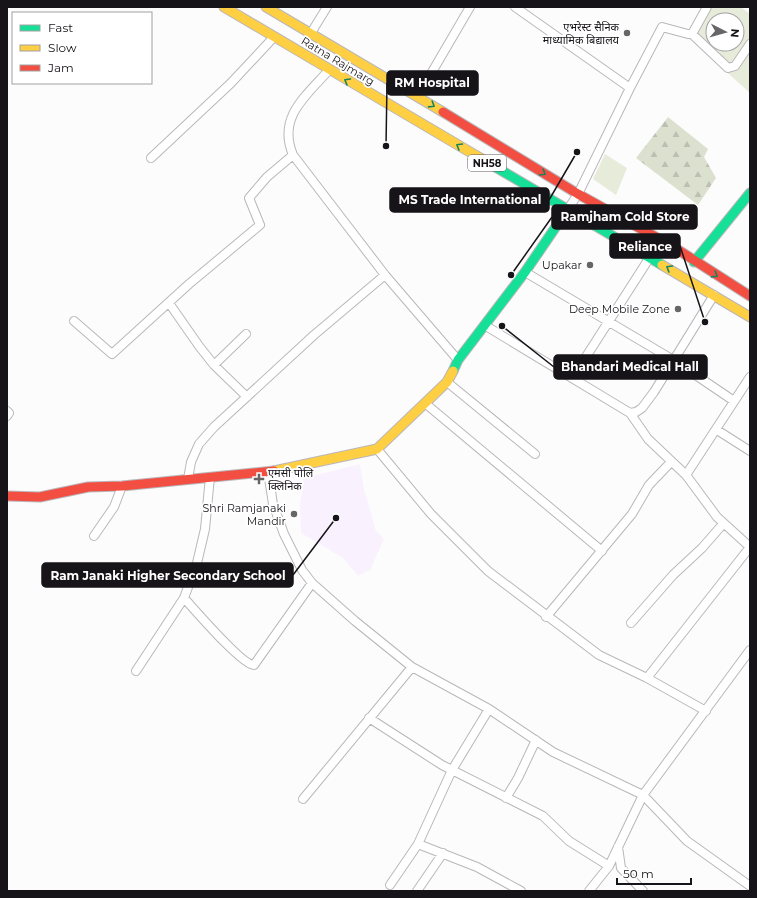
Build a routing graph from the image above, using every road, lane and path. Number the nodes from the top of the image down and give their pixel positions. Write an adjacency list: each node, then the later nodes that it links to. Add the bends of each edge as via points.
1 (224, 7): 9 (main road, Ratna Rajmarg / NH58)
2 (266, 7): 7 (main road, Ratna Rajmarg / NH58)
3 (327, 7): 7 (street)
4 (470, 7): 13 (street)
5 (515, 7): 12 (street)
6 (707, 7): 8 (street)
7 (311, 33): 13 (main road, Ratna Rajmarg / NH58)
8 (692, 34): 10 (street, via 730,68 735,66); 12 (street, via 662,27)
9 (274, 37): 11 (main road, Ratna Rajmarg / NH58); 15 (street)
10 (750, 44)
11 (329, 70): 14 (street, via 295,109 290,119 288,142); 18 (main road, Ratna Rajmarg / NH58, one-way to 11)
12 (630, 88): 17 (street)
13 (418, 96): 17 (main road, Ratna Rajmarg / NH58, one-way to 17)
14 (293, 154): 22 (street); 25 (street, via 249,198 260,226)
15 (151, 158)
16 (750, 193): 20 (main road)
17 (578, 194): 18 (street); 20 (main road, Ratna Rajmarg / NH58, via 672,246)
18 (568, 209): 19 (main road, Ratna Rajmarg / NH58); 21 (main road)
19 (650, 257): 23 (main road, Ratna Rajmarg / NH58, one-way to 19); 28 (street)
20 (694, 262): 24 (main road, Ratna Rajmarg / NH58, one-way to 24)
21 (525, 272): 28 (street); 29 (main road)
22 (385, 275): 31 (street); 37 (street)
23 (714, 296): 26 (main road, Ratna Rajmarg / NH58); 32 (street)
24 (750, 296)
25 (169, 303): 27 (street, via 112,354); 33 (street)
26 (750, 317)
27 (74, 321)
28 (608, 321): 32 (street); 34 (street)
29 (486, 326): 31 (main road); 34 (street)
30 (246, 334): 33 (street)
31 (458, 360): 36 (main road)
32 (675, 361): 38 (street); 41 (street, via 642,408)
33 (214, 364): 37 (street)
34 (573, 377): 41 (street)
35 (750, 377): 38 (street)
36 (447, 382): 39 (main road); 46 (street)
37 (247, 396): 51 (street, via 199,444 191,462)
38 (734, 401): 43 (street)
39 (426, 404): 44 (main road); 57 (street)
40 (7, 411): 42 (street)
41 (630, 413): 47 (street, via 648,439)
42 (7, 416)
43 (717, 430): 45 (street); 49 (street)
44 (377, 449): 48 (main road); 60 (street, via 431,514 488,571)
45 (750, 451)
46 (535, 454)
47 (671, 462): 49 (street); 57 (street, via 649,485 632,514)
48 (268, 472): 50 (main road); 58 (street, via 273,504 284,534 302,570)
49 (686, 475): 54 (street)
50 (210, 477): 51 (main road); 59 (street, via 205,529 197,563)
51 (188, 478): 52 (main road)
52 (122, 486): 53 (main road, via 88,487 40,497); 55 (street, via 114,507)
53 (8, 494)
54 (724, 524): 56 (street); 61 (street, via 702,548 672,574)
55 (94, 536)
56 (750, 547): 65 (street)
57 (602, 551): 60 (street)
58 (312, 583): 59 (street, via 254,665 250,665 236,654); 63 (street)
59 (184, 598): 64 (street)
60 (546, 617): 65 (street, via 599,655)
61 (631, 623)
62 (750, 650): 67 (street)
63 (412, 667): 66 (street); 68 (street)
64 (136, 671)
65 (646, 678): 67 (street)
66 (489, 709): 69 (street); 70 (street)
67 (706, 711): 71 (street)
68 (370, 718): 70 (street, via 421,753); 73 (street)
69 (536, 740): 71 (street, via 553,752); 72 (street)
70 (452, 770): 72 (street); 74 (street)
71 (643, 796): 75 (street); 79 (street, via 688,841)
72 (506, 798): 77 (street, via 544,816 569,841)
73 (303, 799)
74 (418, 844): 76 (street); 78 (street)
75 (618, 848): 77 (street); 83 (street, via 621,868)
76 (443, 853): 80 (street); 81 (street, via 477,867)
77 (609, 866): 82 (street)
78 (390, 885)
79 (750, 886)
80 (417, 891)
81 (521, 891)
82 (589, 891)
83 (642, 891)

